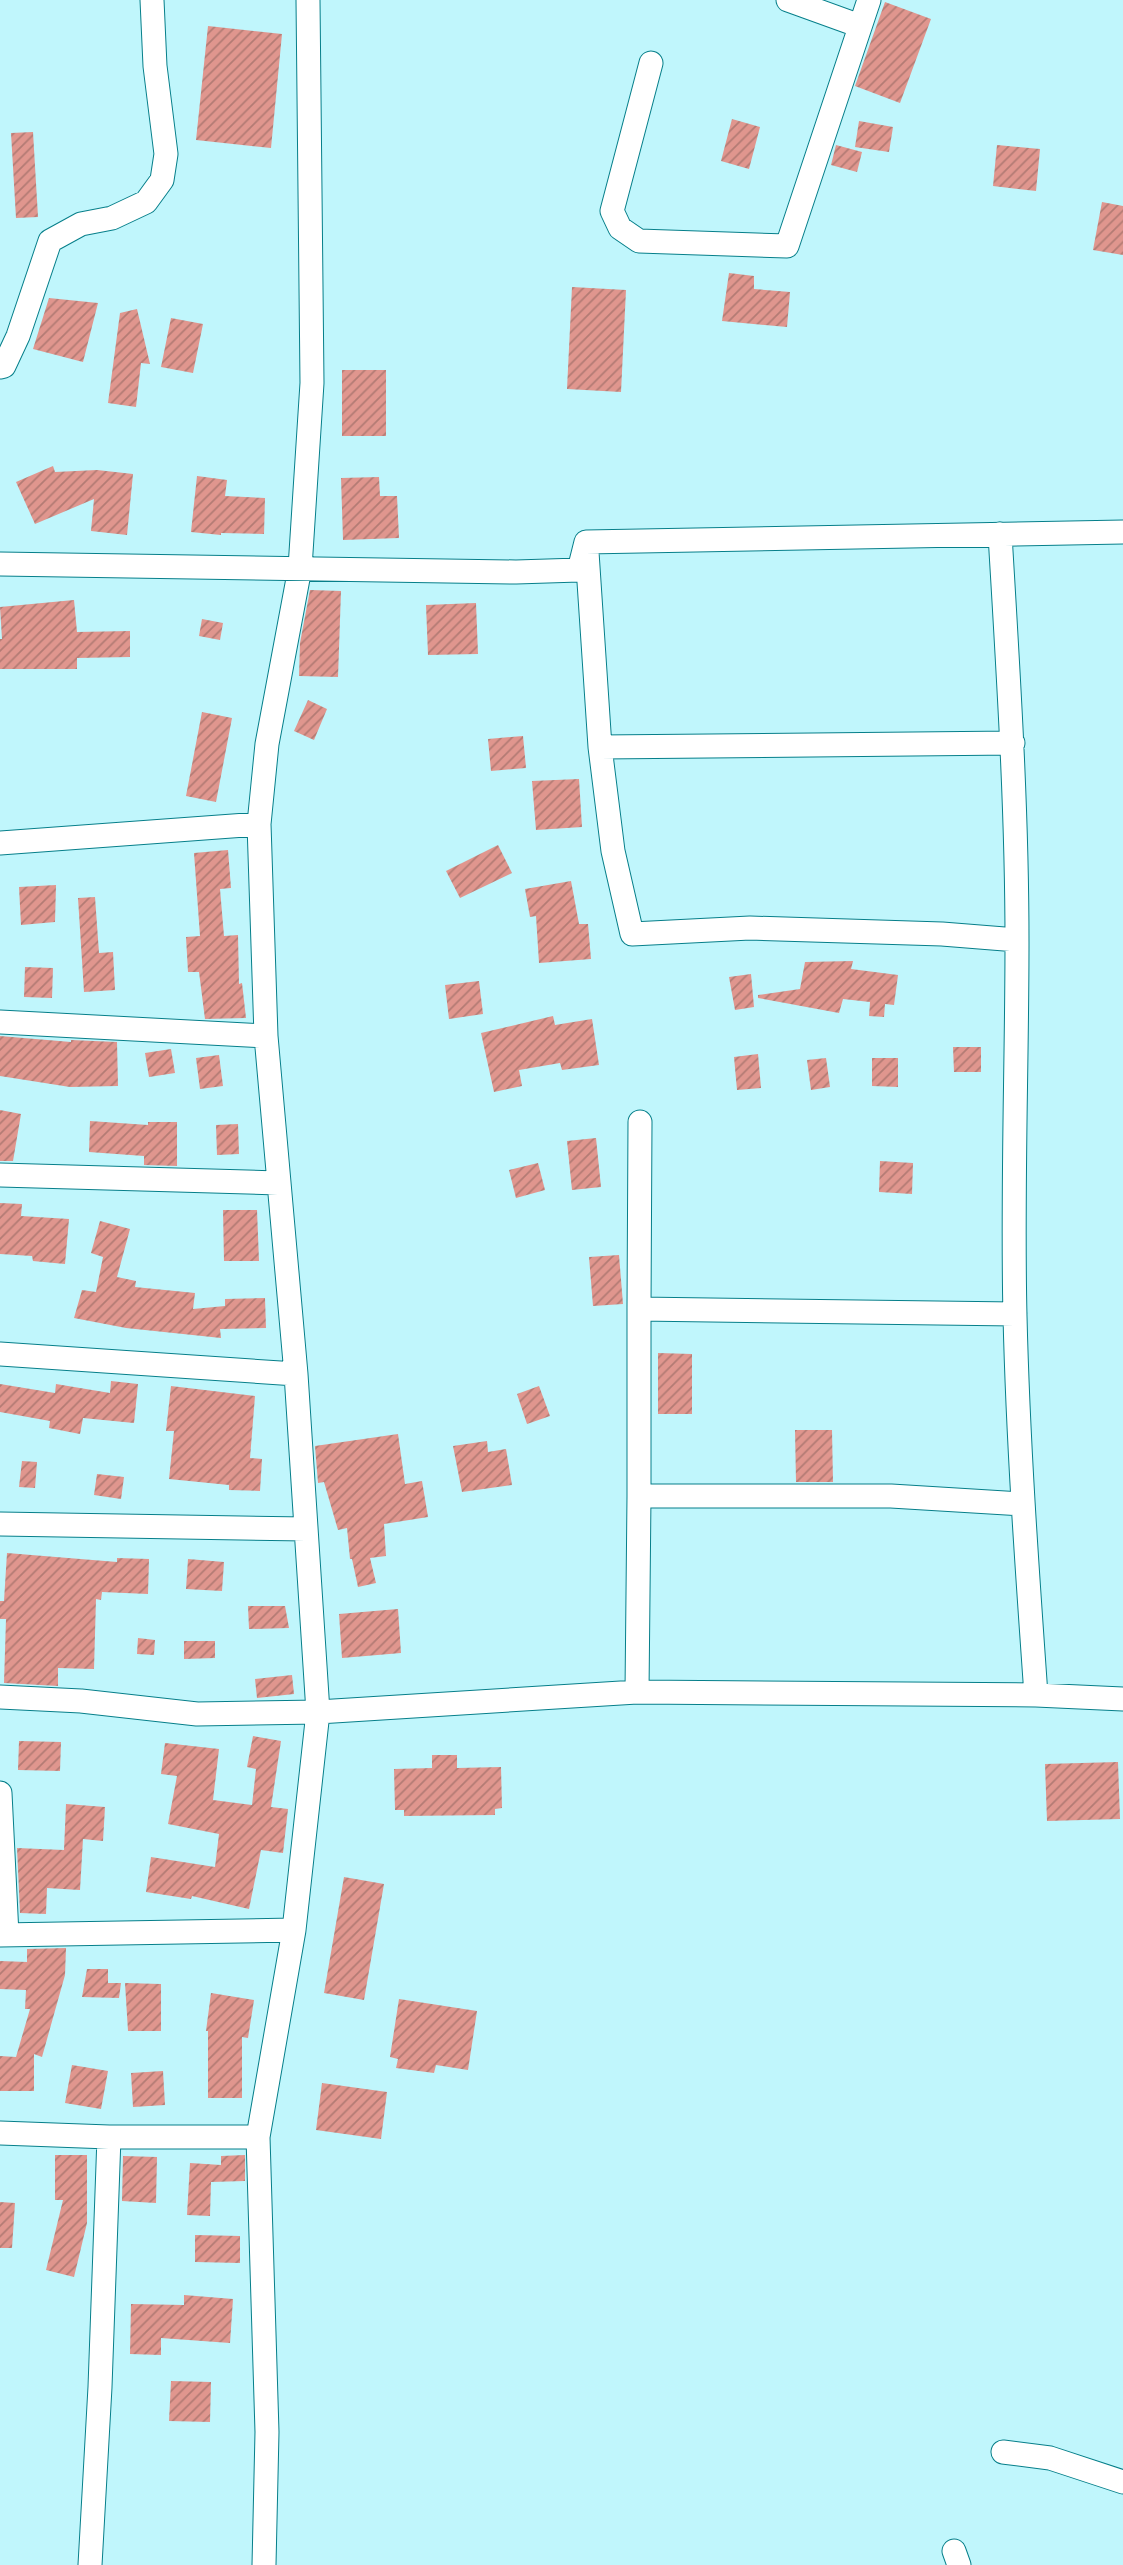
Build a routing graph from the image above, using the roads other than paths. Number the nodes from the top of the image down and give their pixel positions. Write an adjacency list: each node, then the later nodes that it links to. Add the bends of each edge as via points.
1 (152, 0): 7 (street, via 166,154 162,180 146,202 112,218 81,224 50,241 18,336)
2 (308, 0): 12 (street, via 312,383)
3 (789, 0): 5 (street)
4 (869, 0): 5 (street)
5 (860, 26): 6 (street, via 787,246 639,241 620,229 612,211)
6 (651, 63)
7 (0, 367)
8 (1123, 532): 9 (street)
9 (1000, 534): 10 (street); 13 (street)
10 (586, 542): 12 (street, via 579,570); 14 (street)
11 (0, 564): 12 (street)
12 (300, 568): 15 (street, via 267,744)
13 (1013, 743): 14 (street); 17 (street)
14 (600, 747): 17 (street, via 612,851 632,934 750,928)
15 (259, 824): 16 (street); 19 (street)
16 (0, 843)
17 (1017, 940): 24 (street)
18 (0, 1023): 19 (street)
19 (267, 1036): 22 (street)
20 (640, 1122): 23 (street)
21 (0, 1175): 22 (street)
22 (278, 1183): 26 (street)
23 (639, 1309): 24 (street); 27 (street)
24 (1015, 1314): 28 (street)
25 (0, 1354): 26 (street)
26 (296, 1374): 30 (street)
27 (639, 1496): 28 (street, via 891,1496); 31 (street)
28 (1023, 1504): 32 (street)
29 (0, 1524): 30 (street)
30 (306, 1529): 35 (street)
31 (637, 1692): 32 (street); 35 (street)
32 (1036, 1695): 34 (street)
33 (0, 1697): 35 (street, via 197,1714)
34 (1123, 1699)
35 (318, 1712): 37 (street)
36 (0, 1793): 38 (street)
37 (294, 1930): 38 (street); 41 (street)
38 (4, 1935)
39 (0, 2133): 40 (street)
40 (109, 2137): 41 (street); 44 (street)
41 (258, 2137): 45 (street, via 267,2432)
42 (1003, 2452): 43 (street, via 1050,2458)
43 (1123, 2482)
44 (90, 2565)
45 (264, 2565)

